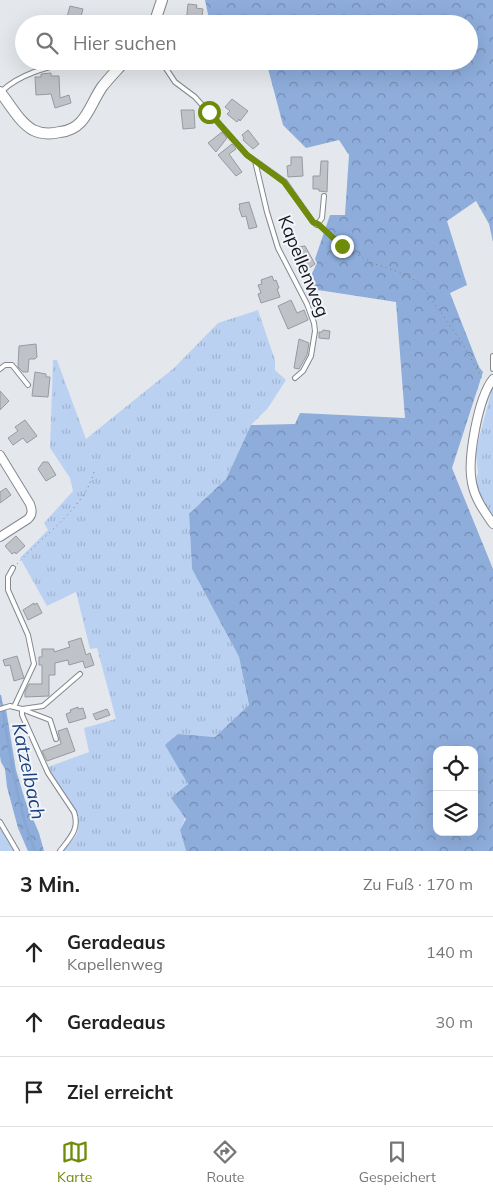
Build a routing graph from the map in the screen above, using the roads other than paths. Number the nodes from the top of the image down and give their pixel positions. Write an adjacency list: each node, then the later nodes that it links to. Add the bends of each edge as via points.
1 (162, 0): 2 (street)
2 (157, 15)
3 (41, 70): 6 (lane)
4 (117, 70): 6 (street, via 102,87 83,121 67,131 50,134 34,130)
5 (167, 70): 7 (lane, Kapellenweg, via 175,82 195,97)
6 (0, 93)
7 (255, 161): 8 (lane, Kapellenweg, via 284,182 313,222 318,224 322,218); 12 (lane, Kapellenweg, via 278,248 307,304 315,331 311,356)
8 (324, 196)
9 (493, 356): 11 (lane)
10 (0, 369): 14 (lane, via 12,365)
11 (493, 369)
12 (295, 378)
13 (493, 379): 16 (street, via 478,414 471,454 471,481 475,495)
14 (28, 386)
15 (0, 455): 17 (street, via 32,510 28,519)
16 (493, 524)
17 (0, 537)
18 (13, 568): 20 (lane, via 8,577 8,590 28,635 34,664)
19 (80, 674): 22 (lane, via 44,706)
20 (14, 707): 21 (lane); 22 (lane)
21 (0, 709)
22 (22, 709): 23 (lane, via 50,720); 26 (lane, via 48,773 76,817 74,833)
23 (56, 739)
24 (0, 822): 25 (lane)
25 (18, 851)
26 (60, 851)

